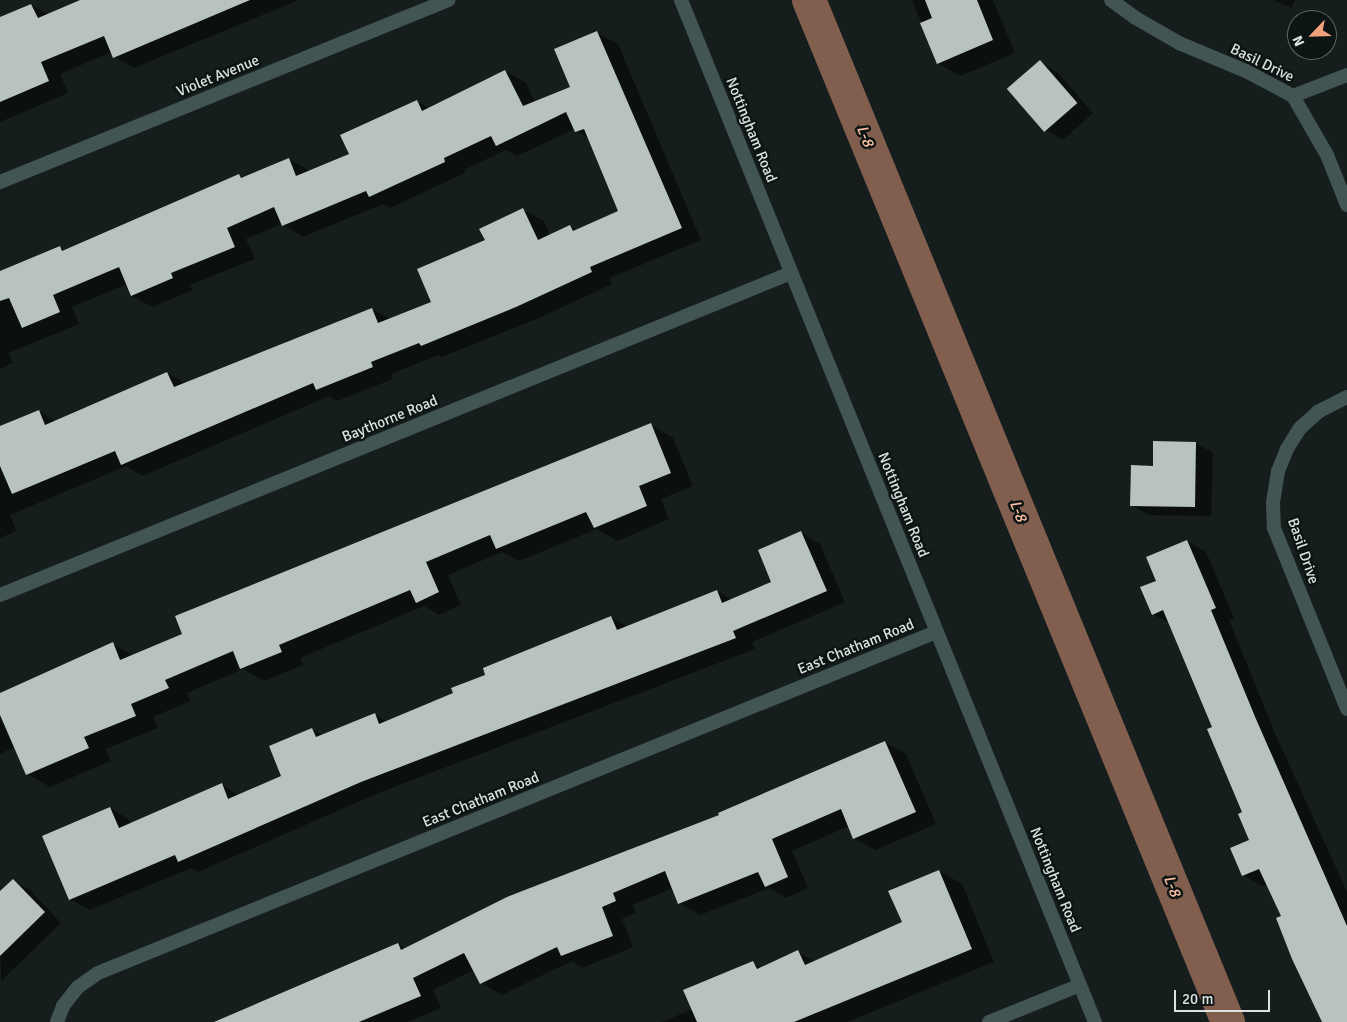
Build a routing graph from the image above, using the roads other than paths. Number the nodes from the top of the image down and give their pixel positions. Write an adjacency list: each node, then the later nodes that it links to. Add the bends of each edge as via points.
1 (448, 0): 6 (street, Violet Avenue)
2 (680, 0): 8 (street, Nottingham Road)
3 (1111, 0): 5 (street, Basil Drive, via 1179,43 1246,71)
4 (1347, 75): 5 (street)
5 (1293, 96): 7 (street, Basil Drive, via 1326,155)
6 (0, 182)
7 (1347, 205)
8 (791, 273): 10 (street, Baythorne Road); 11 (street, Nottingham Road)
9 (1347, 397): 12 (street, Basil Drive, via 1318,412 1300,428 1286,449 1278,471 1274,503 1274,528)
10 (0, 595)
11 (936, 632): 13 (street, Nottingham Road); 14 (street, East Chatham Road, via 98,973 78,987 63,1006)
12 (1347, 709)
13 (1080, 985): 15 (street); 16 (street, Nottingham Road)
14 (57, 1022)
15 (989, 1022)
16 (1095, 1022)

